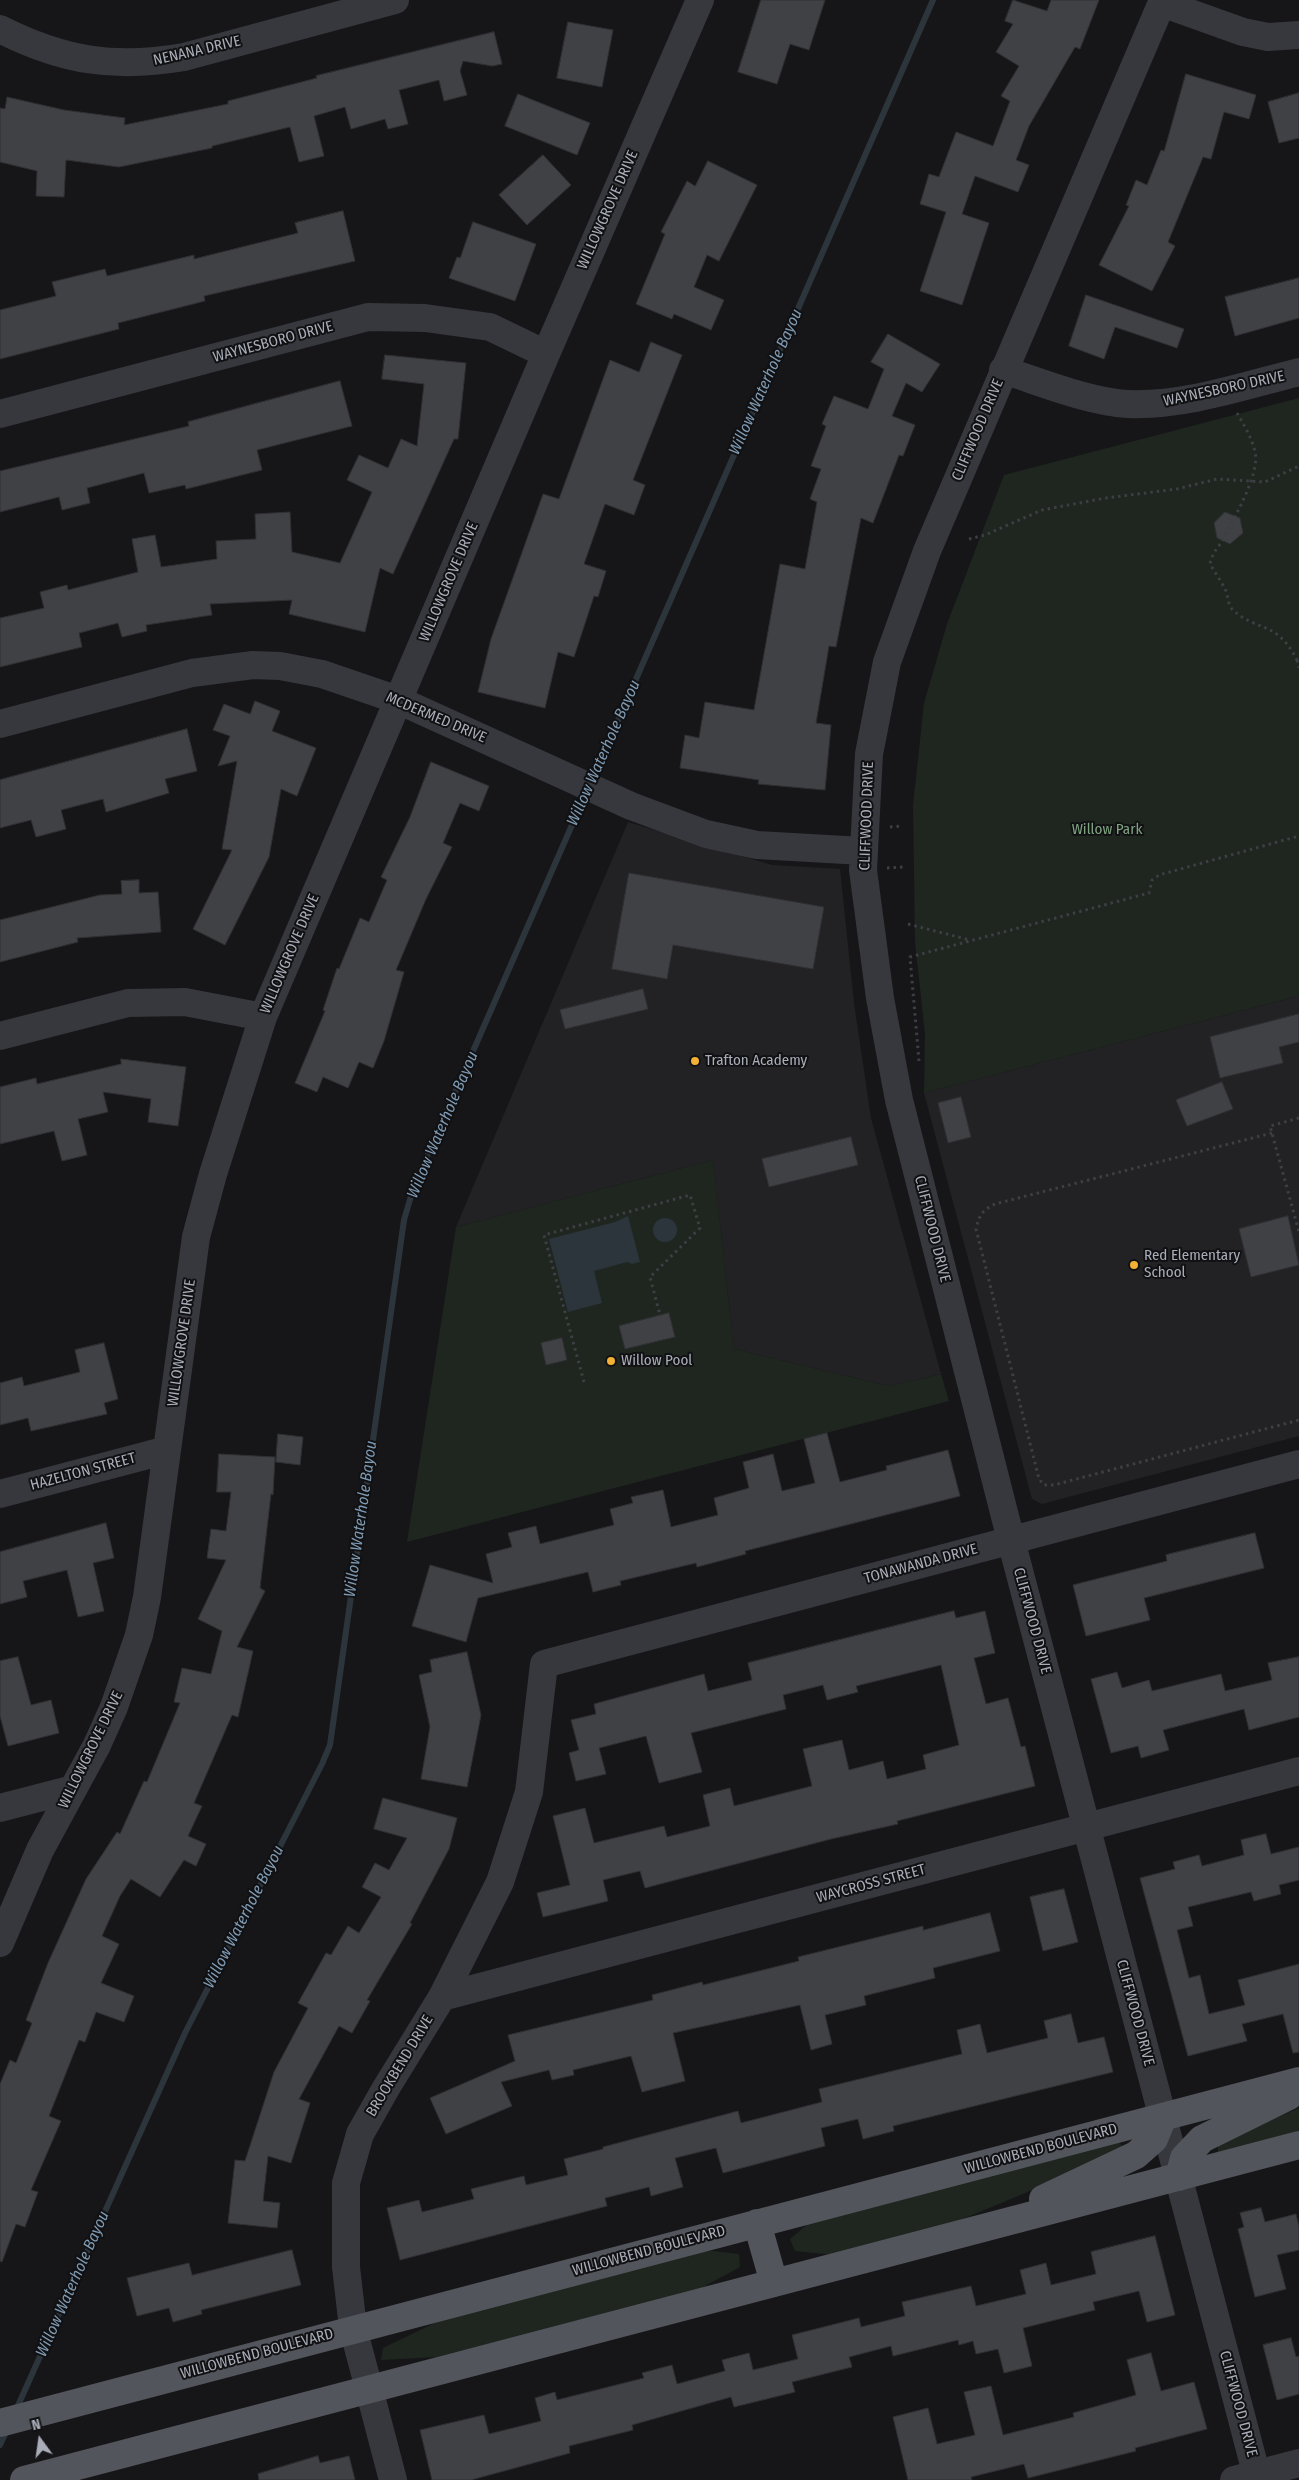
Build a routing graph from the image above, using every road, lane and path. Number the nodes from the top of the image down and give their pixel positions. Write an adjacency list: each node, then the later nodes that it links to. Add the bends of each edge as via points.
1 (395, 0): 4 (street, NENANA DRIVE, via 184,57 149,63 119,64 75,56 32,45)
2 (700, 0): 6 (street, WILLOWGROVE DRIVE)
3 (1162, 1): 5 (street, via 1243,32 1268,36); 7 (street, CLIFFWOOD DRIVE)
4 (0, 29)
5 (1299, 35)
6 (546, 354): 10 (street, WAYNESBORO DRIVE, via 490,327 425,318 368,317); 16 (street, WILLOWGROVE DRIVE)
7 (1003, 370): 9 (street, WAYNESBORO DRIVE, via 1074,393 1126,404 1167,403); 19 (street, CLIFFWOOD DRIVE, via 926,551 887,662 869,754)
8 (1299, 372): 9 (street, WAYNESBORO DRIVE)
9 (1224, 391): 12 (path, via 1249,433 1256,454)
10 (0, 414)
11 (1299, 466): 12 (path, via 1265,482)
12 (1251, 482): 13 (path, via 1217,479 1177,489 1042,510); 14 (path, via 1222,540 1212,551 1210,564 1225,589 1230,608 1278,633)
13 (969, 539)
14 (1298, 660): 15 (path)
15 (1299, 668)
16 (398, 700): 17 (street, MCDERMED DRIVE, via 322,674 253,664 192,673); 19 (street, MCDERMED DRIVE, via 631,806 706,834); 23 (street, WILLOWGROVE DRIVE)
17 (0, 724)
18 (1299, 836): 22 (path, via 1159,875 1152,880 1149,894)
19 (871, 860): 20 (path); 35 (street, CLIFFWOOD DRIVE, via 868,919 899,1100)
20 (904, 867)
21 (908, 924): 22 (path)
22 (972, 940): 25 (path, via 910,957)
23 (263, 1017): 24 (street, via 185,1002 128,1003); 32 (street, WILLOWGROVE DRIVE, via 215,1164 196,1237)
24 (0, 1036)
25 (919, 1068)
26 (1299, 1118): 27 (path, via 1270,1126)
27 (1272, 1133): 28 (path); 31 (path, via 995,1204 984,1210 976,1229 1039,1479 1044,1485)
28 (1299, 1232)
29 (660, 1315): 30 (path, via 650,1277 700,1228 690,1195 544,1235)
30 (584, 1382)
31 (1299, 1420)
32 (167, 1450): 34 (street, HAZELTON STREET); 38 (street, WILLOWGROVE DRIVE, via 139,1635 114,1706)
33 (1299, 1464): 35 (street, TONAWANDA DRIVE)
34 (0, 1494)
35 (1011, 1540): 36 (street, TONAWANDA DRIVE); 40 (street, CLIFFWOOD DRIVE)
36 (544, 1664): 42 (street, BROOKBEND DRIVE, via 529,1792 500,1882)
37 (1299, 1771): 40 (street, WAYCROSS STREET)
38 (72, 1789): 39 (street); 41 (street, WILLOWGROVE DRIVE, via 40,1850)
39 (0, 1808)
40 (1087, 1827): 42 (street, WAYCROSS STREET); 45 (street, CLIFFWOOD DRIVE)
41 (0, 1943)
42 (442, 1997): 51 (street, BROOKBEND DRIVE, via 360,2134 346,2183 346,2267)
43 (1299, 2082): 45 (main road, WILLOWBEND BOULEVARD)
44 (1299, 2091): 47 (main road, via 1202,2139 1184,2158)
45 (1163, 2117): 47 (street, CLIFFWOOD DRIVE); 48 (main road, WILLOWBEND BOULEVARD); 49 (main road, via 1154,2139 1136,2156)
46 (1299, 2145): 47 (main road)
47 (1179, 2177): 49 (main road); 55 (street, CLIFFWOOD DRIVE)
48 (757, 2223): 50 (main road); 51 (main road, WILLOWBEND BOULEVARD)
49 (978, 2230): 50 (main road)
50 (774, 2283): 52 (main road)
51 (353, 2328): 52 (street, BROOKBEND DRIVE); 53 (main road, WILLOWBEND BOULEVARD)
52 (368, 2388): 56 (main road); 57 (street, BROOKBEND DRIVE)
53 (0, 2423)
54 (1299, 2463): 55 (street)
55 (1250, 2478)
56 (28, 2479)
57 (393, 2480)

